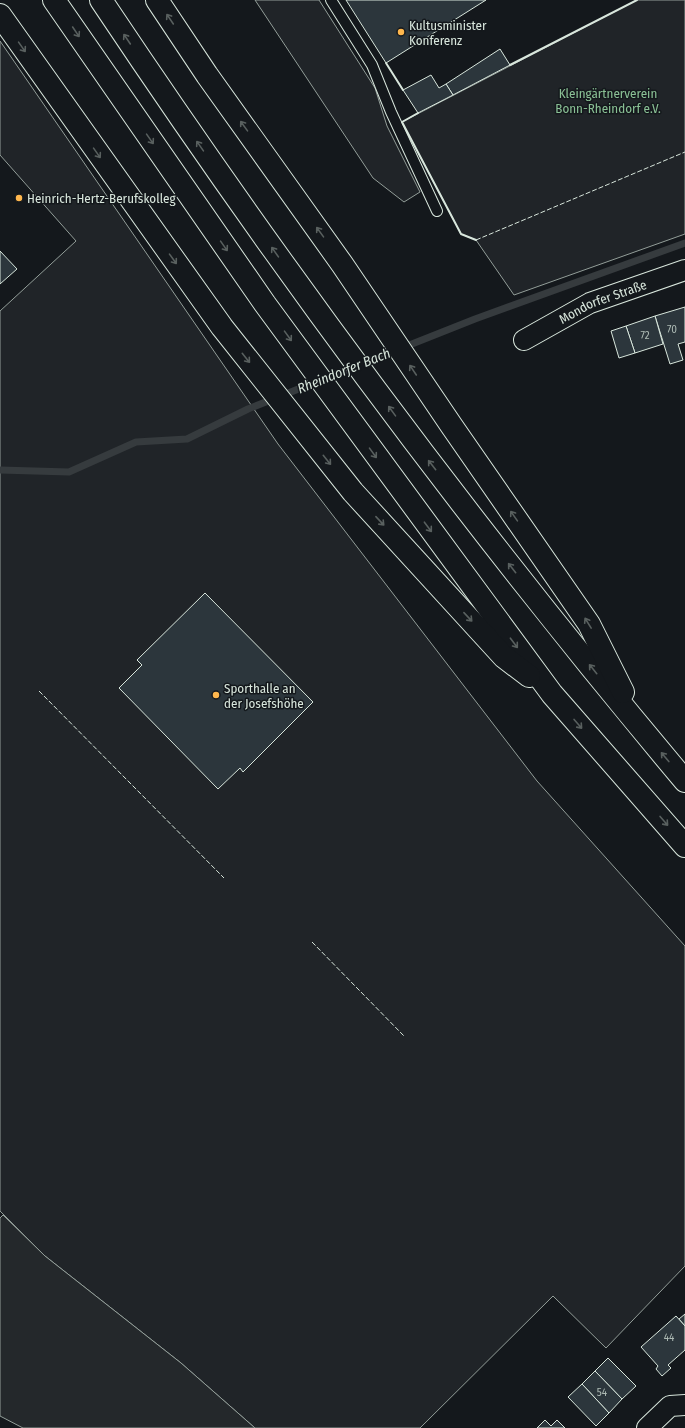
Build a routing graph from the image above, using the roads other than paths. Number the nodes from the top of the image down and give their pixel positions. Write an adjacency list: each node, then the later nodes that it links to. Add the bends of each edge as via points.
1 (54, 0): 9 (highway, one-way to 9, via 265,304)
2 (101, 0): 10 (highway, one-way to 2, via 522,581 415,442 298,284 168,101)
3 (157, 0): 10 (highway, one-way to 3, via 589,624)
4 (331, 0): 6 (lane, via 372,65)
5 (0, 15): 9 (highway, one-way to 9, via 222,327 354,492 504,657)
6 (437, 211)
7 (685, 270): 8 (street, Mondorfer Straße, via 590,303)
8 (524, 340)
9 (552, 694): 12 (highway, one-way to 12)
10 (644, 732): 11 (highway, one-way to 10)
11 (685, 781)
12 (685, 846)
13 (685, 1405): 14 (street, via 670,1406)
14 (647, 1428)

